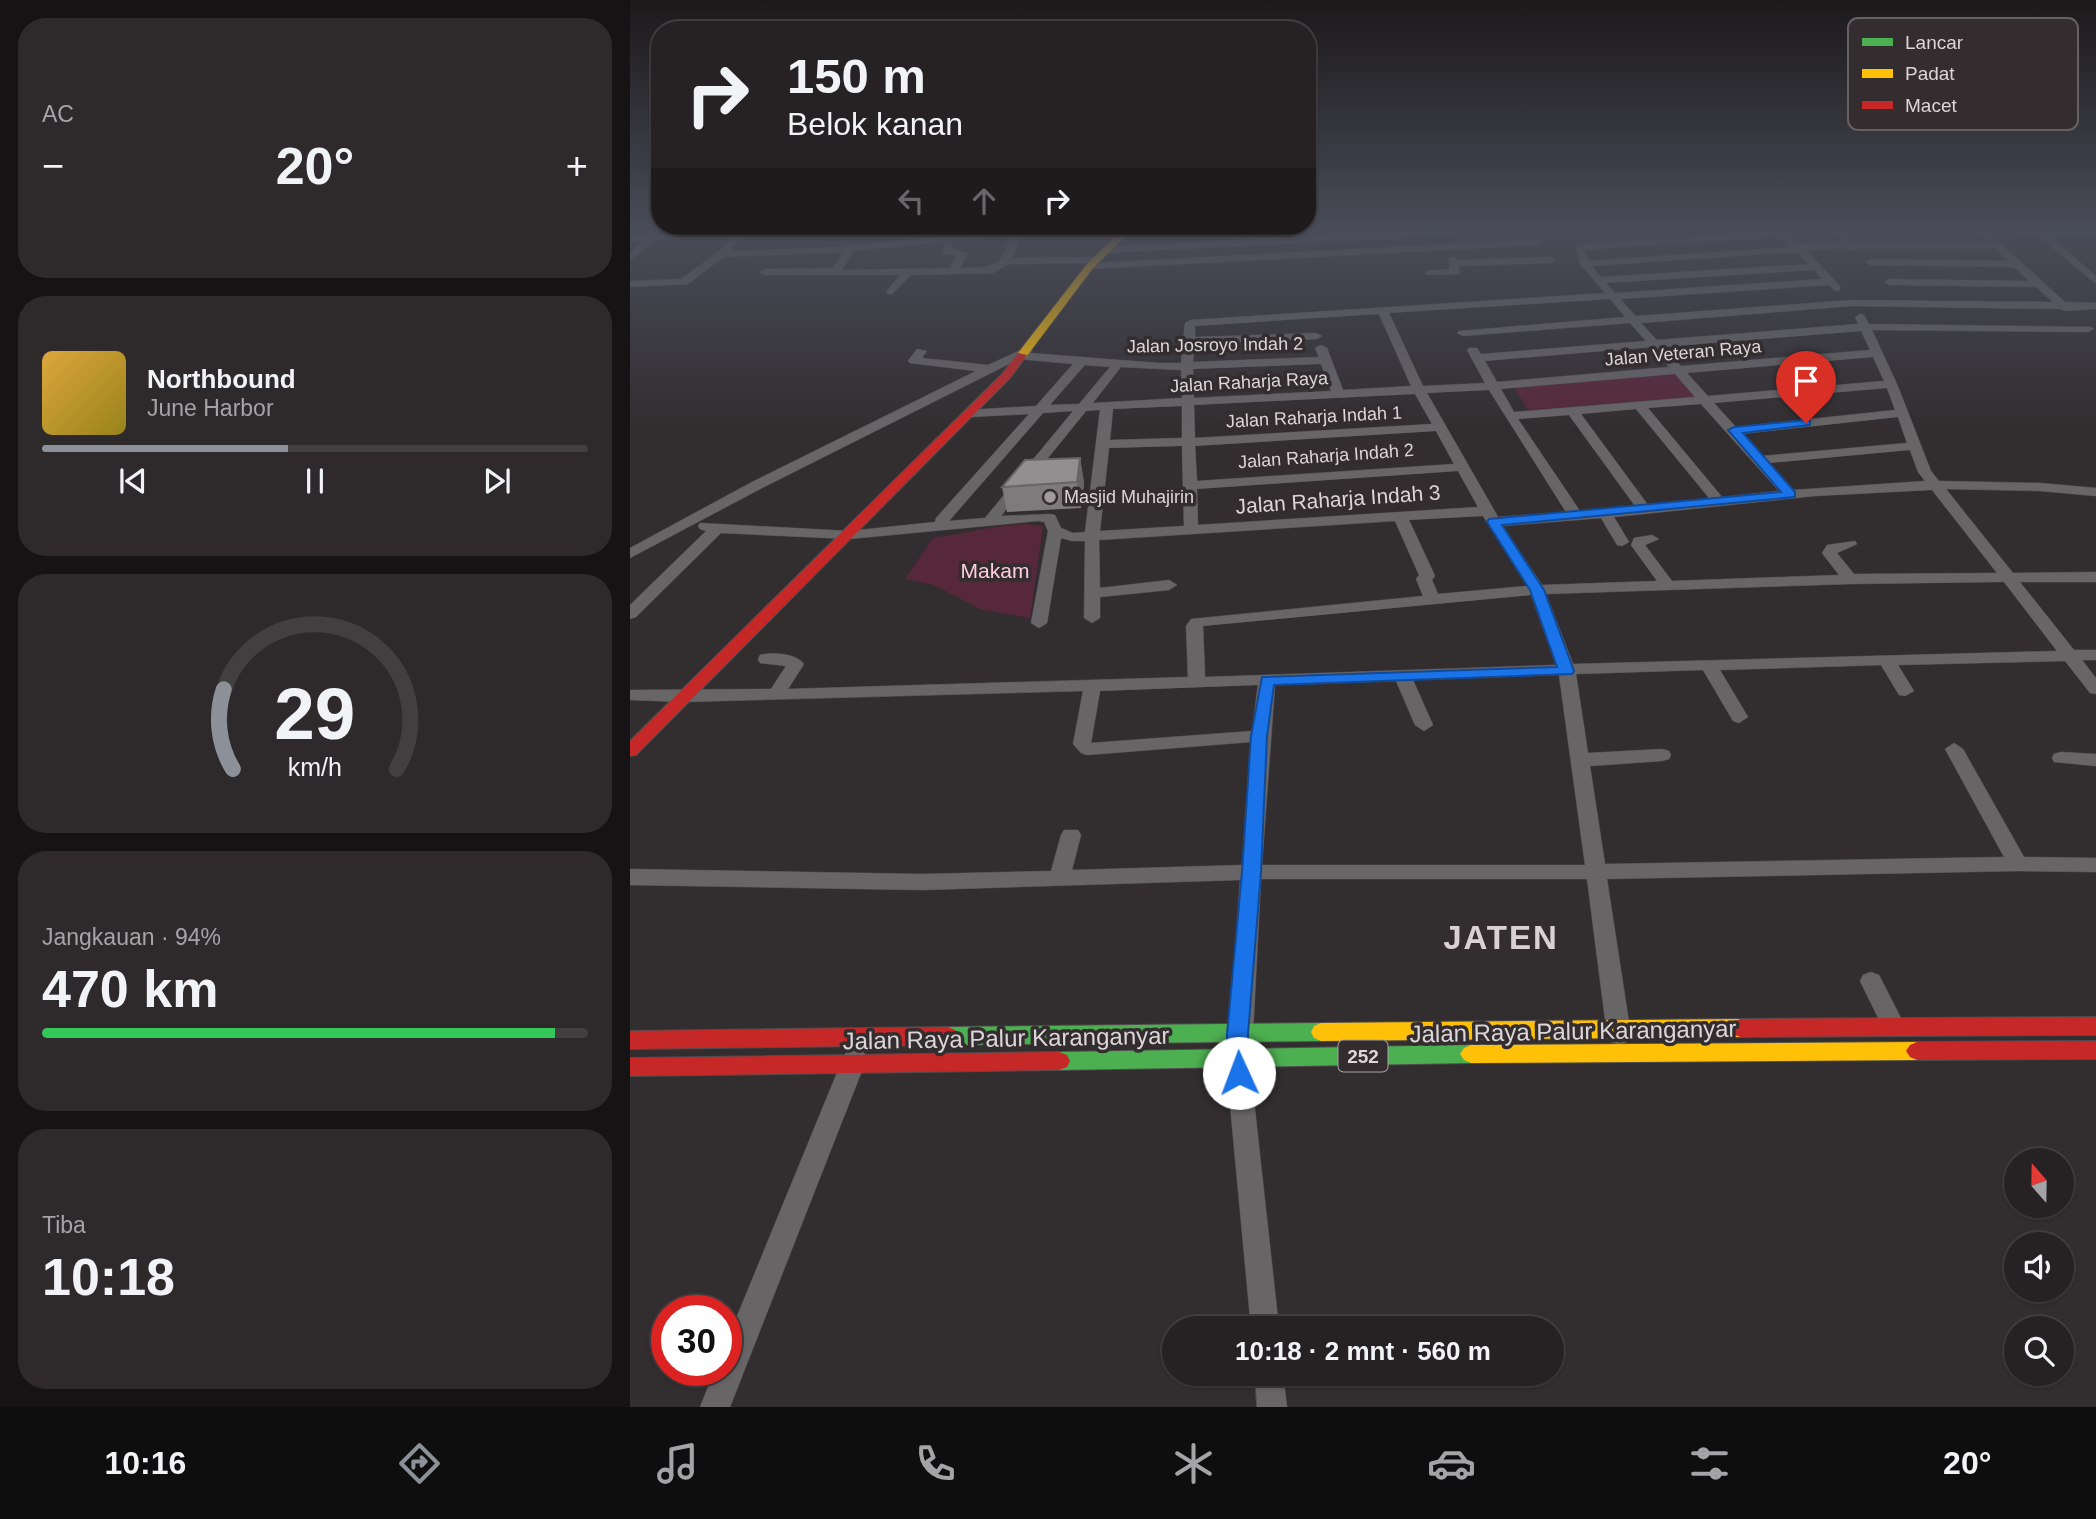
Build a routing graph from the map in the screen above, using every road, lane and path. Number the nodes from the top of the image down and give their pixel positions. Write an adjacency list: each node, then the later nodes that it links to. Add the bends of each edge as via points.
1 (1070, 295): 24 (main road)
2 (1611, 295): 8 (street)
3 (1654, 295): 8 (street)
4 (1714, 295): 18 (street)
5 (1843, 295): 9 (street)
6 (1900, 295): 10 (street)
7 (2051, 295): 11 (street)
8 (1614, 298): 15 (street); 16 (street)
9 (1852, 303): 10 (street); 17 (street); 18 (street)
10 (1908, 303): 11 (street)
11 (2064, 306): 12 (street); 19 (street)
12 (2096, 306)
13 (1383, 312): 14 (street); 16 (street); 36 (street)
14 (1307, 315): 20 (street); 21 (street, via 1197,321 1188,326)
15 (1633, 320): 16 (street); 18 (street); 22 (street)
16 (1455, 321): 26 (street)
17 (1865, 327): 18 (street); 19 (street); 25 (street)
18 (1751, 328): 22 (street)
19 (2092, 332)
20 (1316, 336): 21 (street); 27 (street)
21 (1187, 341): 31 (street)
22 (1656, 345): 26 (street); 33 (street)
23 (921, 351): 32 (street, via 914,361)
24 (1024, 353): 29 (street, Jalan Josroyo Indah 2); 32 (street); 46 (main road)
25 (1877, 353): 28 (street, Jalan Veteran Raya); 34 (street)
26 (1477, 358): 35 (street)
27 (1325, 360): 31 (street, Jalan Josroyo Indah 2); 38 (street)
28 (1785, 361): 33 (street, Jalan Veteran Raya); 37 (street)
29 (1082, 362): 30 (street, Jalan Josroyo Indah 2); 44 (street)
30 (1117, 365): 31 (street, Jalan Josroyo Indah 2); 43 (street)
31 (1187, 366): 40 (street)
32 (986, 368): 70 (street)
33 (1679, 372): 35 (street, Jalan Veteran Raya); 39 (street)
34 (1891, 384): 37 (street); 47 (street)
35 (1492, 386): 36 (street, Jalan Veteran Raya); 48 (street)
36 (1419, 390): 38 (street, Jalan Raharja Raya); 49 (street)
37 (1818, 390): 39 (street)
38 (1338, 394): 40 (street, Jalan Raharja Raya)
39 (1705, 400): 41 (street); 50 (street)
40 (1188, 402): 42 (street, Jalan Raharja Raya); 51 (street)
41 (1640, 405): 45 (street); 62 (street)
42 (1107, 407): 43 (street, Jalan Raharja Raya); 52 (street)
43 (1080, 408): 44 (street, Jalan Raharja Raya); 56 (street)
44 (1040, 409): 46 (street, Jalan Raharja Raya); 68 (street)
45 (1573, 411): 48 (street); 63 (street)
46 (970, 412): 74 (main road)
47 (1903, 413): 50 (street); 53 (street)
48 (1510, 416): 66 (street)
49 (1441, 427): 51 (street, Jalan Raharja Indah 1); 55 (street)
50 (1734, 430): 54 (street)
51 (1190, 442): 52 (street, Jalan Raharja Indah 1); 59 (street)
52 (1103, 444): 75 (street, via 1092,468)
53 (1914, 446): 54 (street); 58 (street, via 1925,472)
54 (1759, 460): 61 (street)
55 (1463, 467): 59 (street, Jalan Raharja Indah 2); 67 (street)
56 (1030, 469): 57 (street); 69 (street)
57 (1058, 469)
58 (1936, 484): 60 (street, Jalan Raharja Indah 3); 61 (street, Jalan Raharja Indah 3); 80 (street)
59 (1192, 485): 72 (street)
60 (2096, 492)
61 (1790, 495): 62 (street, Jalan Raharja Indah 3)
62 (1719, 502): 63 (street, Jalan Raharja Indah 3)
63 (1645, 510): 64 (street, Jalan Raharja Indah 3)
64 (1605, 513): 66 (street, Jalan Raharja Indah 3); 77 (street)
65 (1400, 516): 67 (street, Jalan Raharja Indah 3); 72 (street, Jalan Raharja Indah 3); 87 (street)
66 (1576, 516): 67 (street, Jalan Raharja Indah 3)
67 (1490, 517): 85 (street)
68 (941, 521)
69 (990, 521): 73 (street, Jalan Raharja Indah 3, via 1046,517 1053,521); 74 (street)
70 (688, 524): 71 (street); 79 (street)
71 (717, 528): 74 (street); 88 (street)
72 (1191, 530): 75 (street, Jalan Raharja Indah 3)
73 (1055, 531): 75 (street, Jalan Raharja Indah 3, via 1066,537); 90 (street)
74 (849, 535): 105 (main road)
75 (1092, 536): 86 (street)
76 (1652, 539): 84 (street, via 1638,545)
77 (1622, 542)
78 (1850, 544): 82 (street, via 1829,553)
79 (630, 554)
80 (2008, 577): 81 (street); 82 (street); 92 (street)
81 (2096, 577)
82 (1850, 579): 84 (street)
83 (1169, 585): 86 (street)
84 (1668, 586): 85 (street)
85 (1537, 590): 87 (street); 96 (street)
86 (1093, 593): 89 (street)
87 (1433, 600): 98 (street, via 1197,622)
88 (630, 614)
89 (1092, 618)
90 (1039, 622)
91 (2096, 655): 92 (street)
92 (2072, 656): 94 (street); 101 (street)
93 (766, 659): 104 (street, via 796,664)
94 (1887, 661): 95 (street); 102 (street)
95 (1710, 667): 96 (street); 106 (street)
96 (1567, 671): 97 (street); 113 (street)
97 (1403, 677): 99 (street); 107 (street)
98 (1197, 681): 99 (street); 100 (street)
99 (1267, 681): 108 (street)
100 (1092, 687): 104 (street); 108 (street, via 1083,744 1087,749)
101 (2096, 689)
102 (1905, 691)
103 (630, 695): 105 (street)
104 (776, 695): 105 (street)
105 (684, 697): 110 (main road)
106 (1739, 716)
107 (1424, 724)
108 (1259, 736): 118 (street)
109 (1954, 749): 116 (street)
110 (630, 751)
111 (1662, 755): 113 (street)
112 (2061, 758): 114 (street)
113 (1580, 760): 119 (street)
114 (2096, 760)
115 (1071, 835): 121 (street)
116 (2018, 864): 117 (street); 119 (street)
117 (2096, 865)
118 (1252, 872): 119 (street); 121 (street); 126 (street)
119 (1595, 872): 125 (street)
120 (630, 877): 121 (street, via 922,882)
121 (1059, 879)
122 (1871, 981): 123 (street)
123 (1893, 1025): 124 (main road, Jalan Raya Palur Karanganyar / 252); 125 (main road, Jalan Raya Palur Karanganyar / 252)
124 (2096, 1026)
125 (1618, 1028): 126 (main road, Jalan Raya Palur Karanganyar / 252); 130 (street)
126 (1237, 1034): 127 (main road, Jalan Raya Palur Karanganyar / 252); 132 (street)
127 (862, 1039): 128 (main road, Jalan Raya Palur Karanganyar / 252); 133 (street)
128 (630, 1040)
129 (2096, 1050): 130 (main road, Jalan Raya Palur Karanganyar / 252)
130 (1623, 1052): 132 (main road, Jalan Raya Palur Karanganyar / 252)
131 (630, 1067): 133 (main road, Jalan Raya Palur Karanganyar / 252)
132 (1240, 1076): 133 (main road, Jalan Raya Palur Karanganyar / 252); 134 (street)
133 (846, 1082): 136 (street)
134 (1264, 1316)
135 (1270, 1386): 137 (street)
136 (715, 1407)
137 (1272, 1407)

